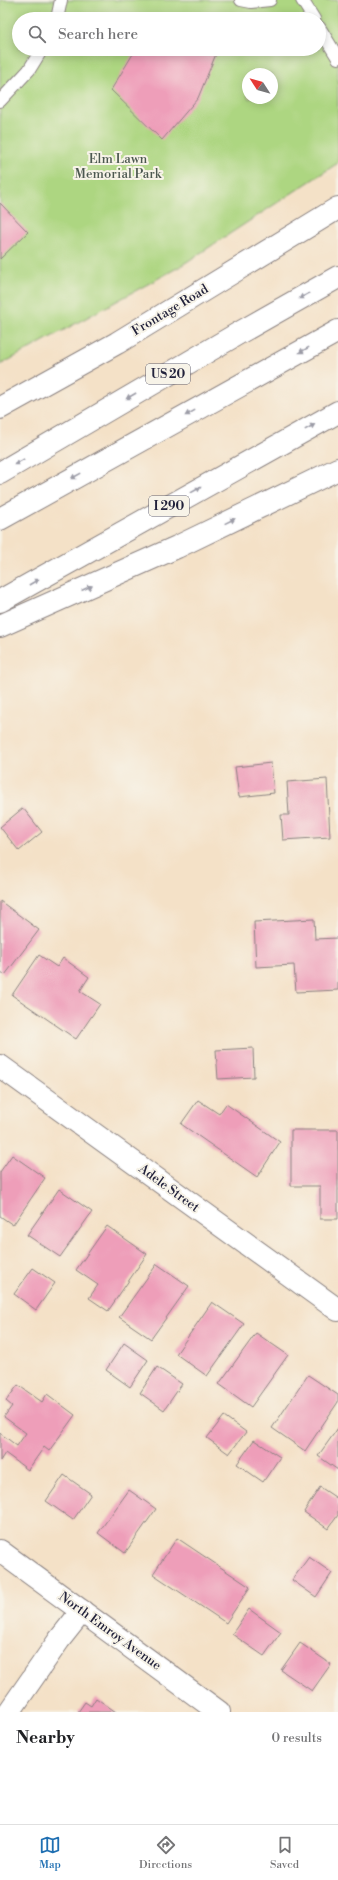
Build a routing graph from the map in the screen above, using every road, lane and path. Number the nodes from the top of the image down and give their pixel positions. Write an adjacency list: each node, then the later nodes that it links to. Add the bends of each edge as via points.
1 (61, 0): 5 (lane)
2 (241, 0): 3 (lane)
3 (270, 0)
4 (302, 0): 6 (lane)
5 (58, 12)
6 (310, 12)
7 (326, 38): 9 (lane)
8 (37, 56): 10 (lane)
9 (338, 58)
10 (0, 101)
11 (338, 208): 14 (main road, Frontage Road, via 117,343)
12 (338, 277): 17 (main road, US 20, one-way to 17)
13 (338, 332): 18 (main road, one-way to 18)
14 (0, 408)
15 (338, 412): 19 (main road, I 290, one-way to 15)
16 (338, 469): 20 (main road, one-way to 16, via 177,548)
17 (0, 473)
18 (0, 518)
19 (0, 601)
20 (0, 626)
21 (0, 1066): 22 (main road, Adele Street)
22 (338, 1310)
23 (0, 1551): 24 (main road, North Emroy Avenue)
24 (82, 1611): 25 (main road); 26 (main road, North Emroy Avenue)
25 (9, 1712)
26 (219, 1712)

